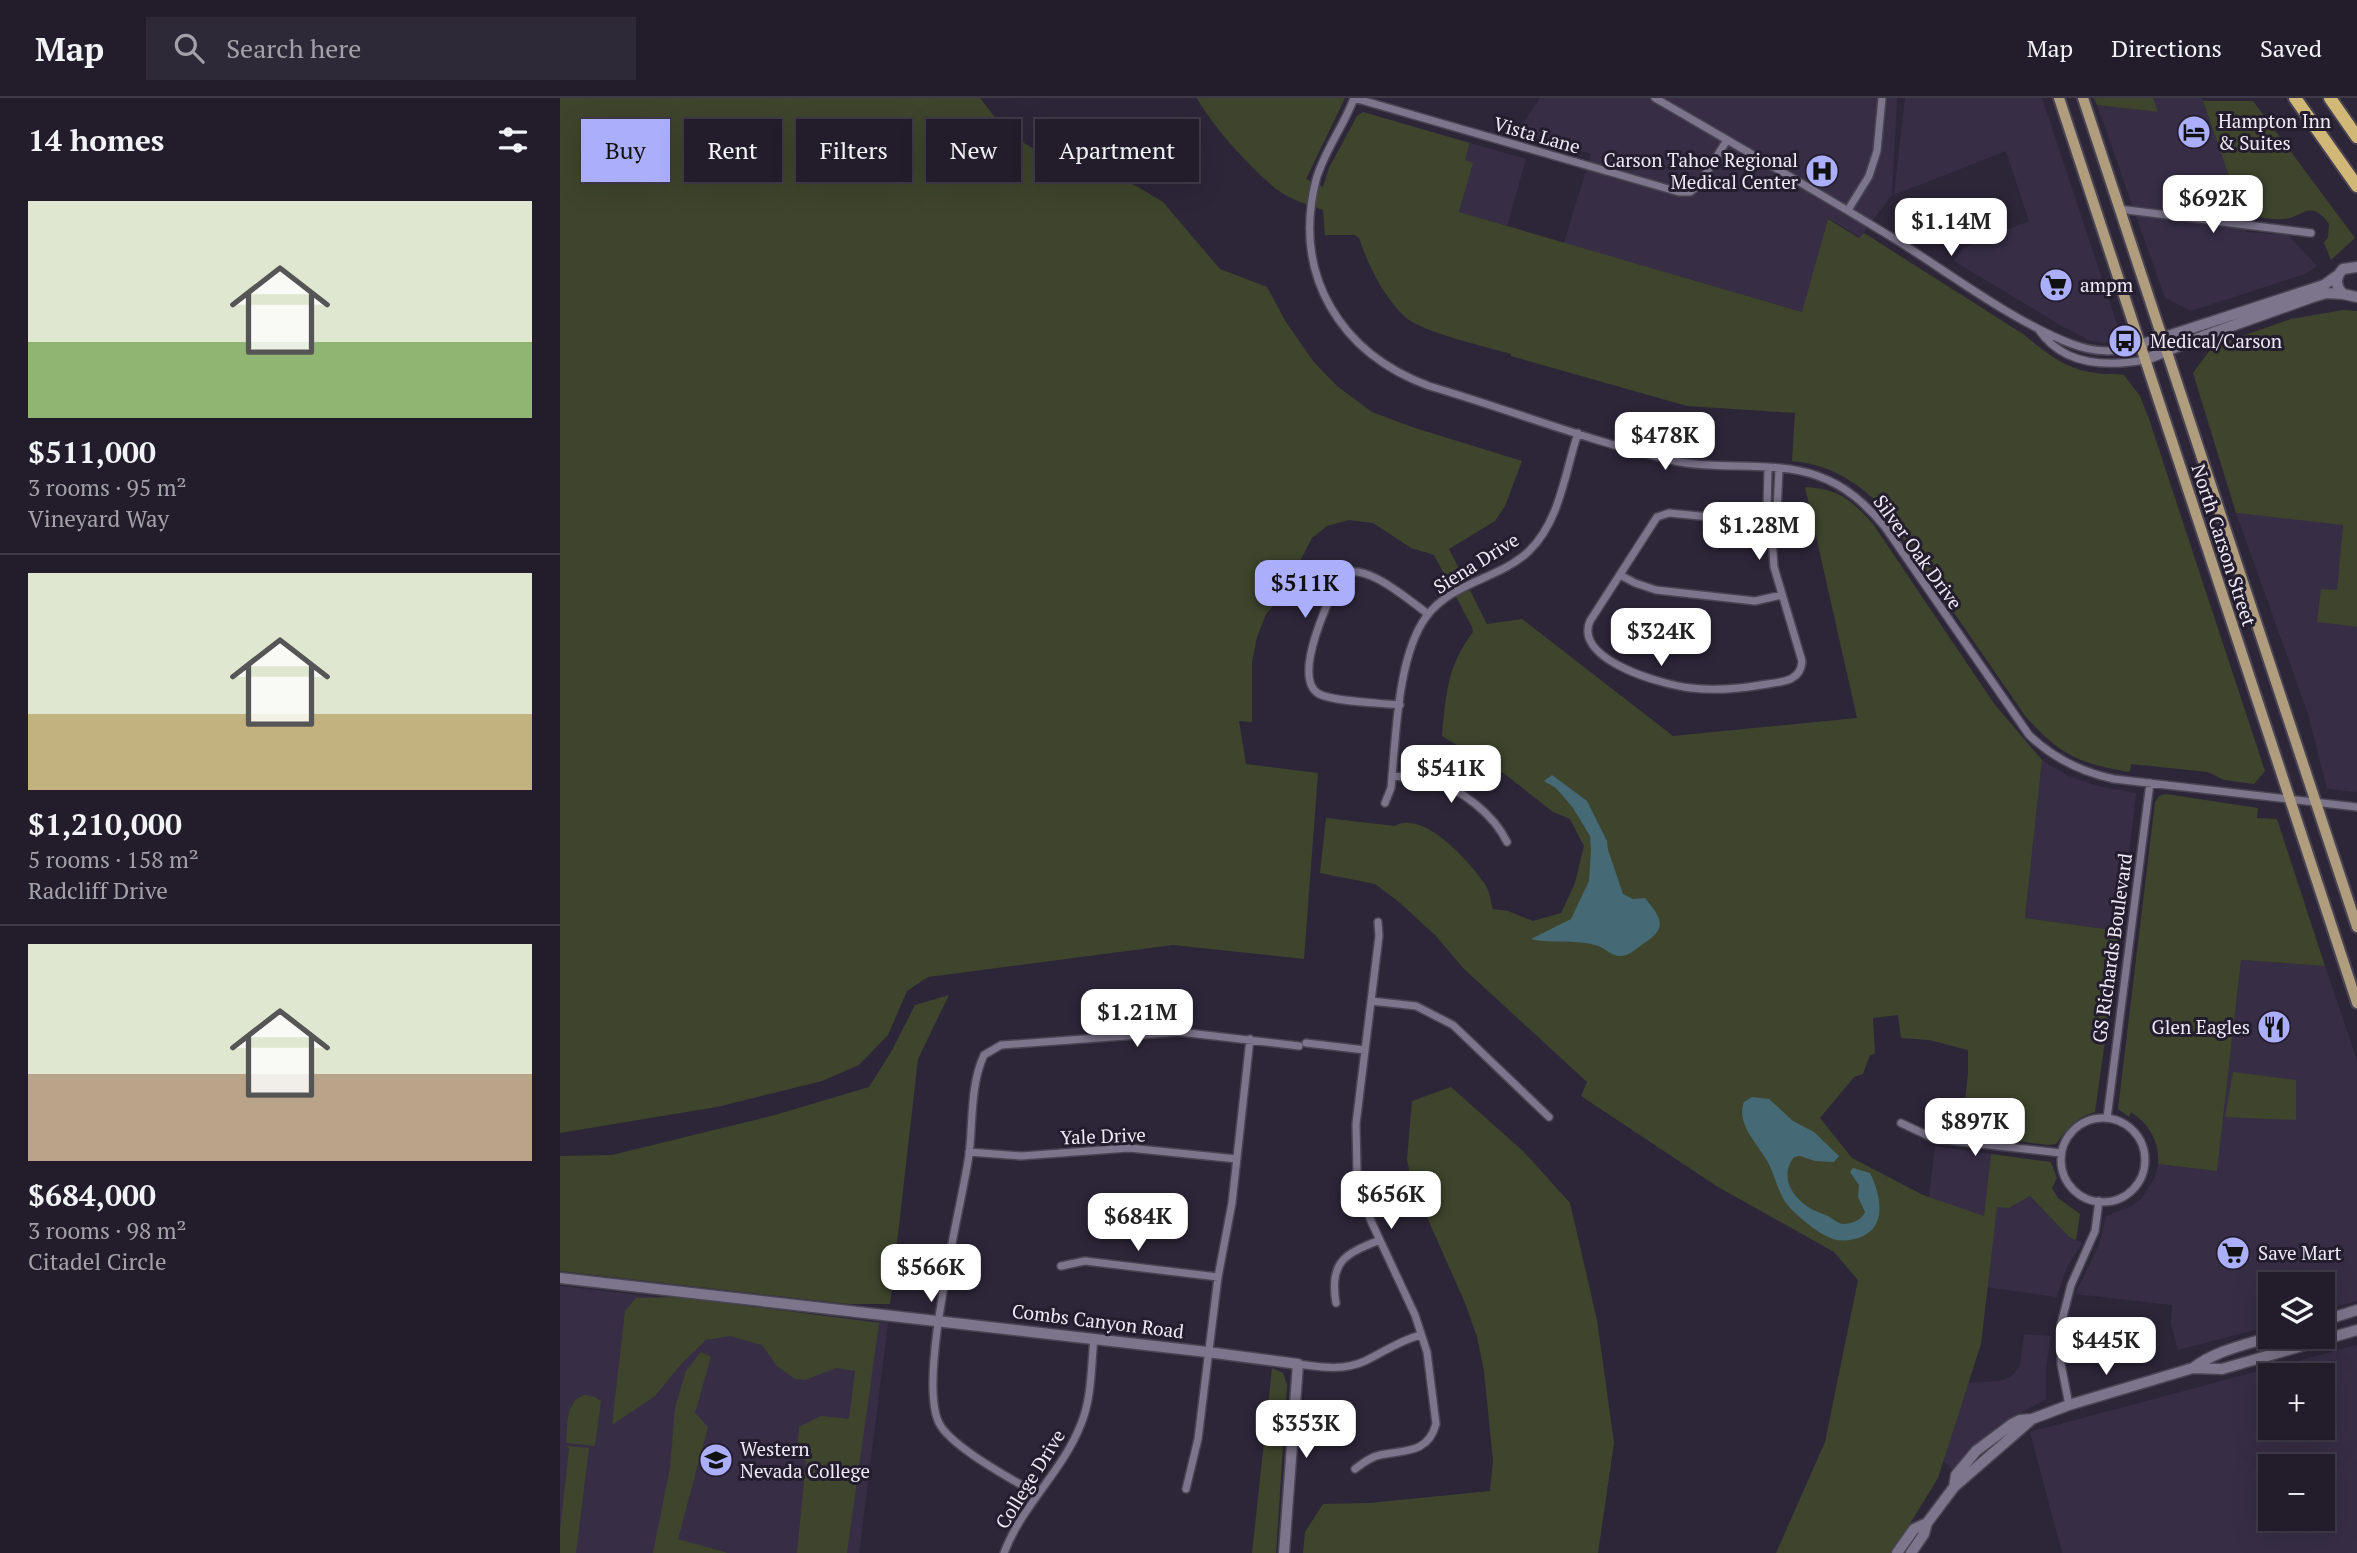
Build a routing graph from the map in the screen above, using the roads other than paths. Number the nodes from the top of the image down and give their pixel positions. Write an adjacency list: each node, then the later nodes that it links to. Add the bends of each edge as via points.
1 (1354, 98): 9 (street, Vista Lane, via 1679,192 1698,186); 23 (street, Silver Oak Drive, via 1324,158 1311,203 1311,251 1331,310 1362,348 1407,378)
2 (1655, 98): 9 (street)
3 (1882, 98): 12 (street, via 1877,151 1869,176)
4 (2059, 98): 20 (main road, North Carson Street)
5 (2083, 98): 11 (main road, North Carson Street)
6 (2295, 98): 10 (highway)
7 (2330, 98): 8 (highway)
8 (2357, 137)
9 (1727, 140): 12 (street)
10 (2357, 186)
11 (2119, 209): 13 (street); 19 (main road, North Carson Street)
12 (1848, 210): 18 (street)
13 (2311, 233)
14 (2357, 267): 15 (street, via 2348,266)
15 (2338, 275): 16 (street); 19 (street, via 2324,285)
16 (2343, 294): 17 (street); 21 (street, via 2312,297)
17 (2357, 297)
18 (2039, 330): 20 (street, via 2100,351); 22 (street, via 2058,351 2090,362 2110,365)
19 (2161, 338): 20 (street); 21 (main road, North Carson Street)
20 (2140, 345): 22 (main road, North Carson Street)
21 (2166, 351): 22 (street); 34 (main road, North Carson Street)
22 (2144, 360): 33 (main road, North Carson Street)
23 (1578, 433): 24 (street, Silver Oak Drive, via 1675,461); 29 (street, Siena Drive, via 1554,513 1538,540 1515,561 1460,588)
24 (1768, 469): 25 (street, Silver Oak Drive); 26 (street)
25 (1779, 469): 26 (street, via 1777,512); 32 (street, Silver Oak Drive, via 1835,483 1870,508 2041,747 2096,775)
26 (1771, 523): 27 (street, via 1665,514 1654,520); 28 (street, via 1774,567)
27 (1620, 575): 28 (street, via 1656,590 1755,601); 28 (street, via 1588,625 1589,643 1638,674 1691,688 1743,688 1797,675 1802,660)
28 (1782, 595)
29 (1428, 614): 30 (street, Siena Drive, via 1410,647); 30 (street, via 1373,576 1352,570 1340,578 1316,633 1309,681 1315,691 1329,697)
30 (1400, 705): 31 (street, Siena Drive)
31 (1392, 776): 35 (street, Siena Drive); 37 (street, via 1433,782 1457,792 1500,828)
32 (2150, 783): 33 (street, Silver Oak Drive); 45 (street, GS Richards Boulevard)
33 (2290, 799): 34 (street, Silver Oak Drive); 41 (main road, North Carson Street)
34 (2316, 802): 36 (street, Silver Oak Drive); 39 (main road, North Carson Street)
35 (1385, 803)
36 (2357, 807)
37 (1507, 842)
38 (1378, 922): 40 (street)
39 (2357, 927)
40 (1371, 1001): 43 (street); 44 (street, via 1416,1006 1453,1025)
41 (2357, 1003)
42 (1250, 1039): 43 (street); 47 (street, via 1180,1032 1002,1045 984,1055); 49 (street)
43 (1365, 1050): 51 (street, via 1356,1124 1357,1171)
44 (1549, 1116)
45 (2107, 1118): 48 (street, via 2077,1127); 50 (street, via 2135,1133 2145,1164 2130,1192)
46 (1901, 1123): 48 (street, via 1935,1139)
47 (969, 1152): 49 (street, Yale Drive, via 1021,1156 1129,1148); 58 (street)
48 (2061, 1153): 50 (street, via 2070,1185)
49 (1237, 1159): 53 (street)
50 (2099, 1201): 66 (street, via 2095,1231 2071,1285 2062,1324 2061,1363)
51 (1380, 1240): 55 (street, via 1351,1251 1340,1262 1333,1284); 60 (street)
52 (1061, 1266): 53 (street, via 1085,1261)
53 (1218, 1277): 63 (street)
54 (560, 1278): 58 (street, Combs Canyon Road)
55 (1336, 1303)
56 (2357, 1310): 57 (street)
57 (2335, 1317)
58 (939, 1320): 61 (street, Combs Canyon Road); 69 (street, via 932,1402 939,1424 960,1446)
59 (2357, 1330): 65 (street, via 2222,1369)
60 (1421, 1335): 64 (street, via 1348,1366); 67 (street, via 1431,1376 1433,1434 1416,1448 1381,1454)
61 (1094, 1338): 63 (street, Combs Canyon Road); 69 (street, College Drive, via 1083,1420)
62 (2258, 1341): 65 (street)
63 (1208, 1352): 64 (street, Combs Canyon Road); 68 (street, via 1198,1439)
64 (1298, 1364): 72 (street)
65 (2193, 1368): 66 (street)
66 (2069, 1405): 70 (street, via 2032,1419 1954,1488)
67 (1355, 1469)
68 (1186, 1489)
69 (1037, 1494): 71 (street, College Drive)
70 (1927, 1523): 73 (street, via 1914,1529); 74 (street)
71 (1004, 1553)
72 (1284, 1553)
73 (1897, 1553)
74 (1911, 1553)

